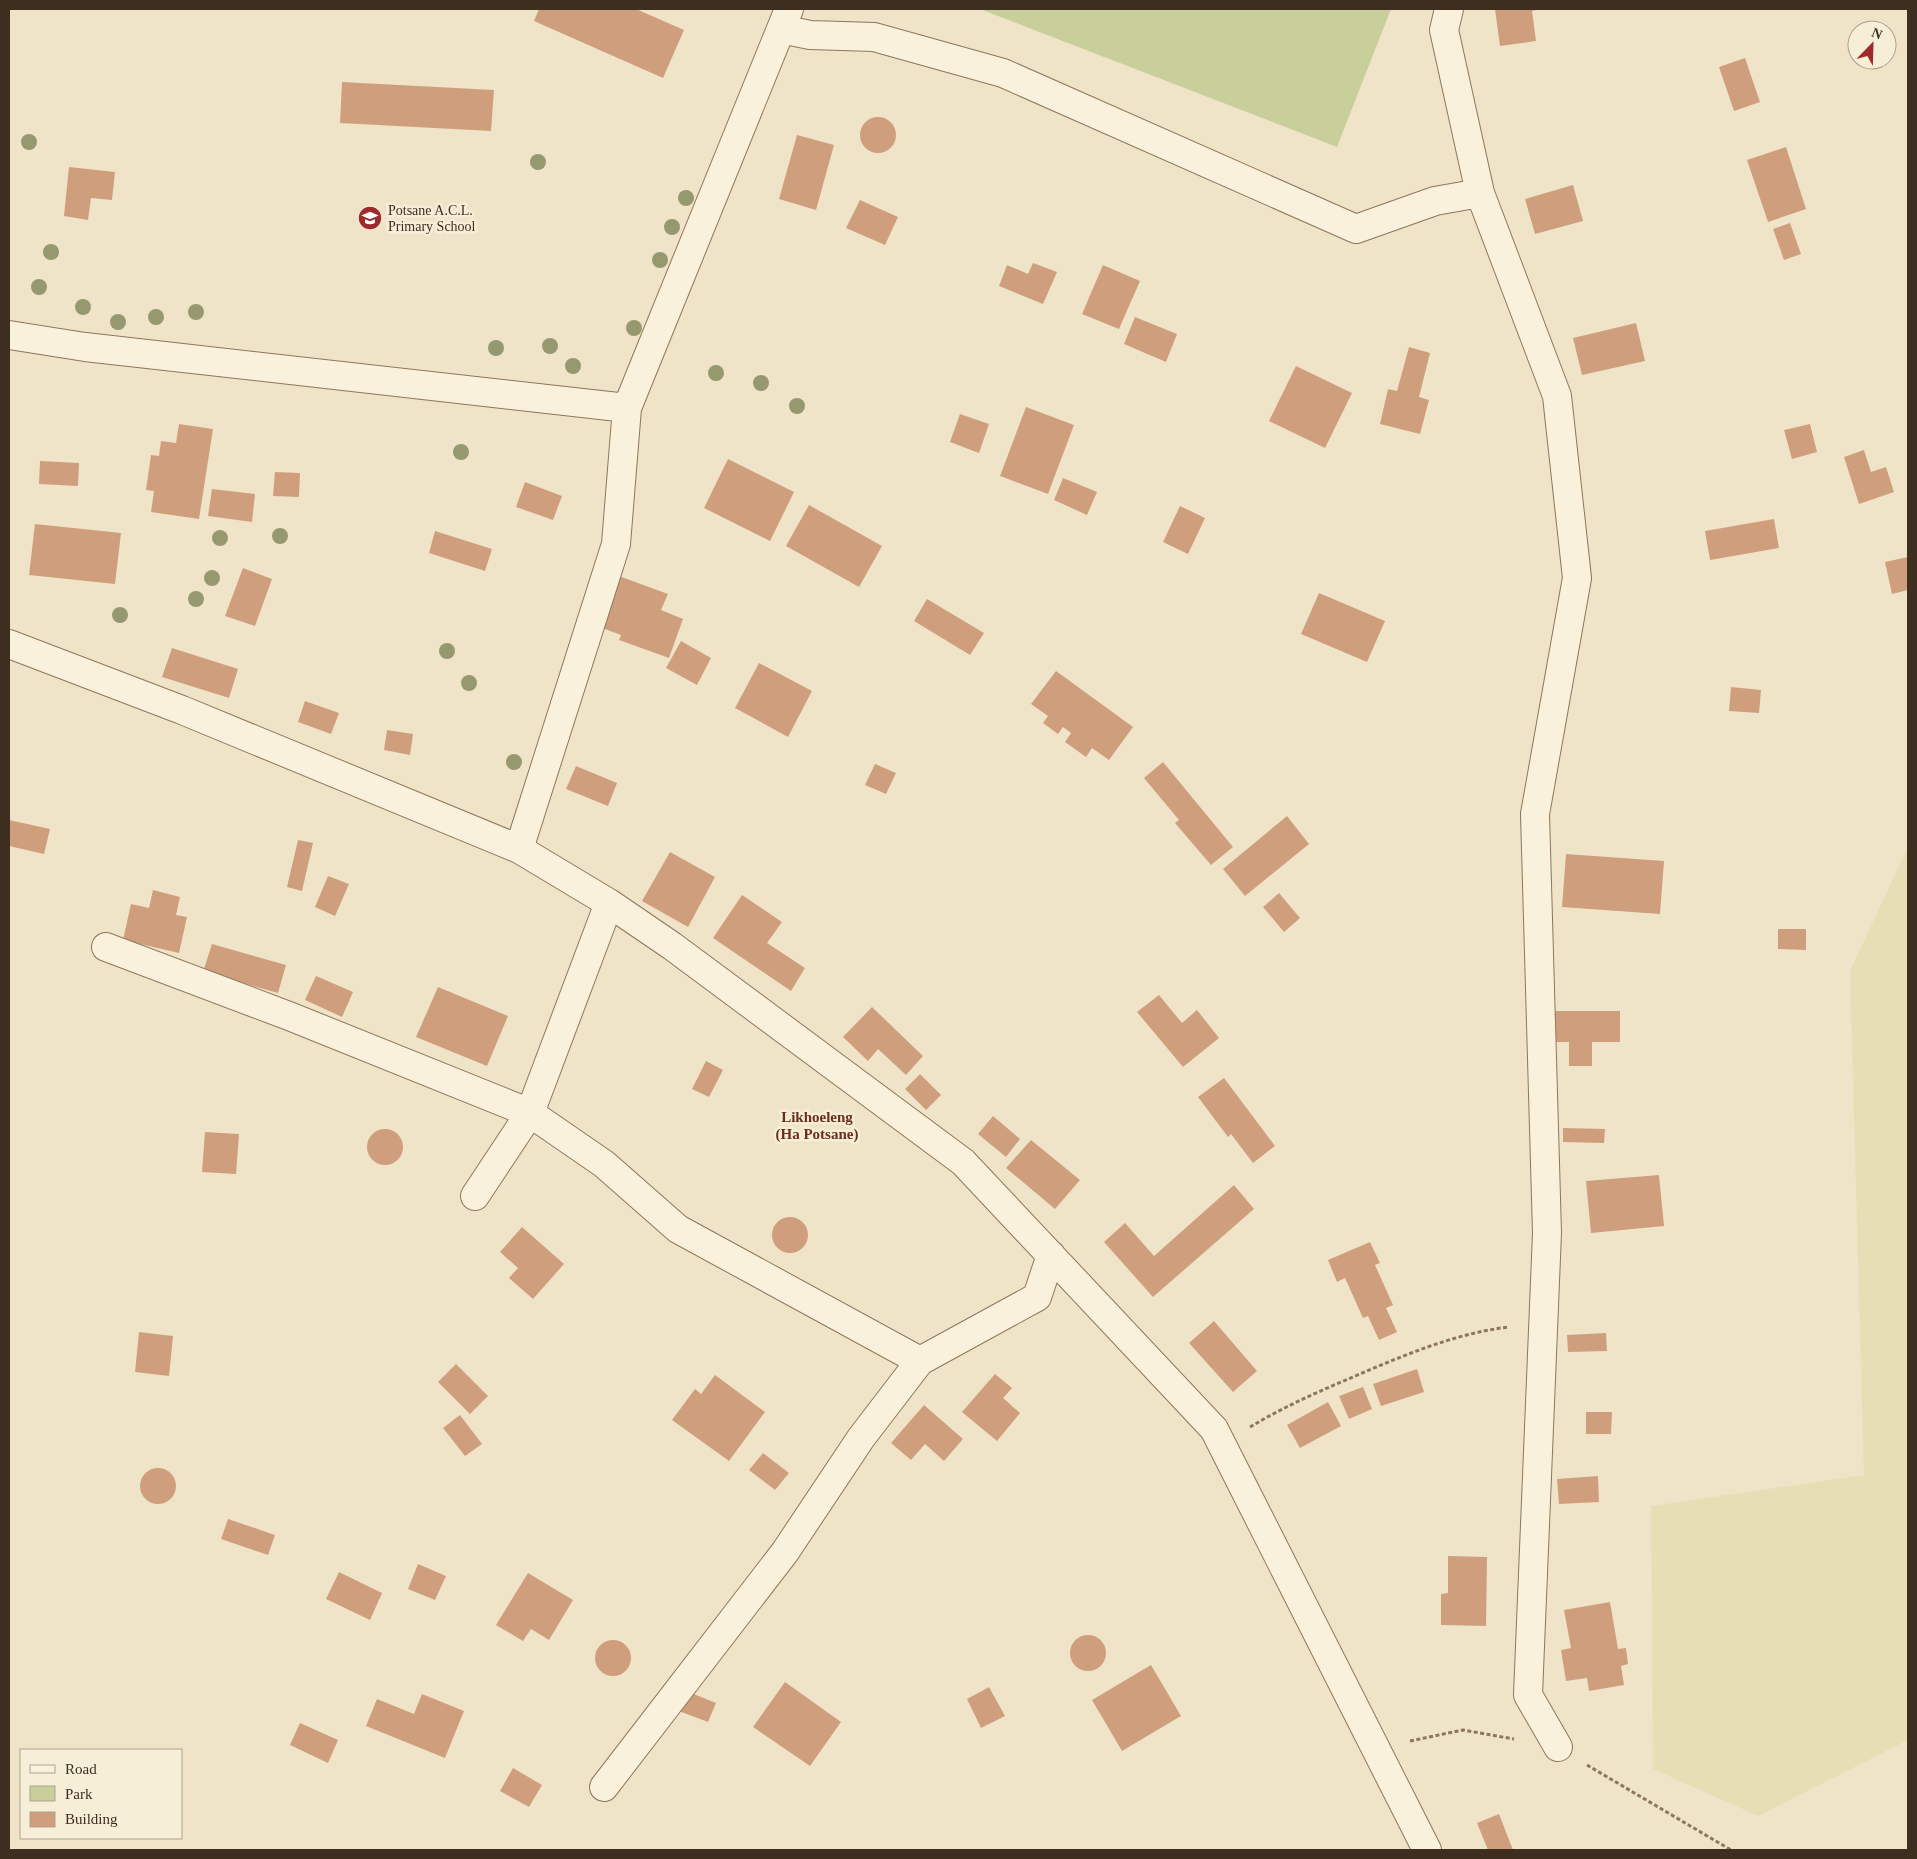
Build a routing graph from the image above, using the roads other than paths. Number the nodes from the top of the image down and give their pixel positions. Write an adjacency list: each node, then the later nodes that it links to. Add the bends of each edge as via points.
1 (1449, 9): 3 (street, via 1444,30)
2 (785, 19): 3 (street, via 810,35 874,36 1003,73 1356,229 1434,201); 5 (street)
3 (1480, 193): 14 (street, via 1556,396 1577,578 1535,814 1547,1233 1528,1695)
4 (9, 335): 5 (street, via 85,347)
5 (627, 408): 7 (street, via 616,544)
6 (9, 644): 7 (street, via 182,710)
7 (519, 849): 8 (street)
8 (609, 903): 10 (street); 12 (street, via 964,1162)
9 (106, 947): 10 (street)
10 (530, 1113): 11 (street); 13 (street, via 604,1164 678,1229)
11 (475, 1196)
12 (1051, 1255): 13 (street, via 1037,1297); 16 (street, via 1214,1430)
13 (920, 1361): 15 (street, via 862,1438 785,1552)
14 (1558, 1747)
15 (604, 1787)
16 (1427, 1850)

